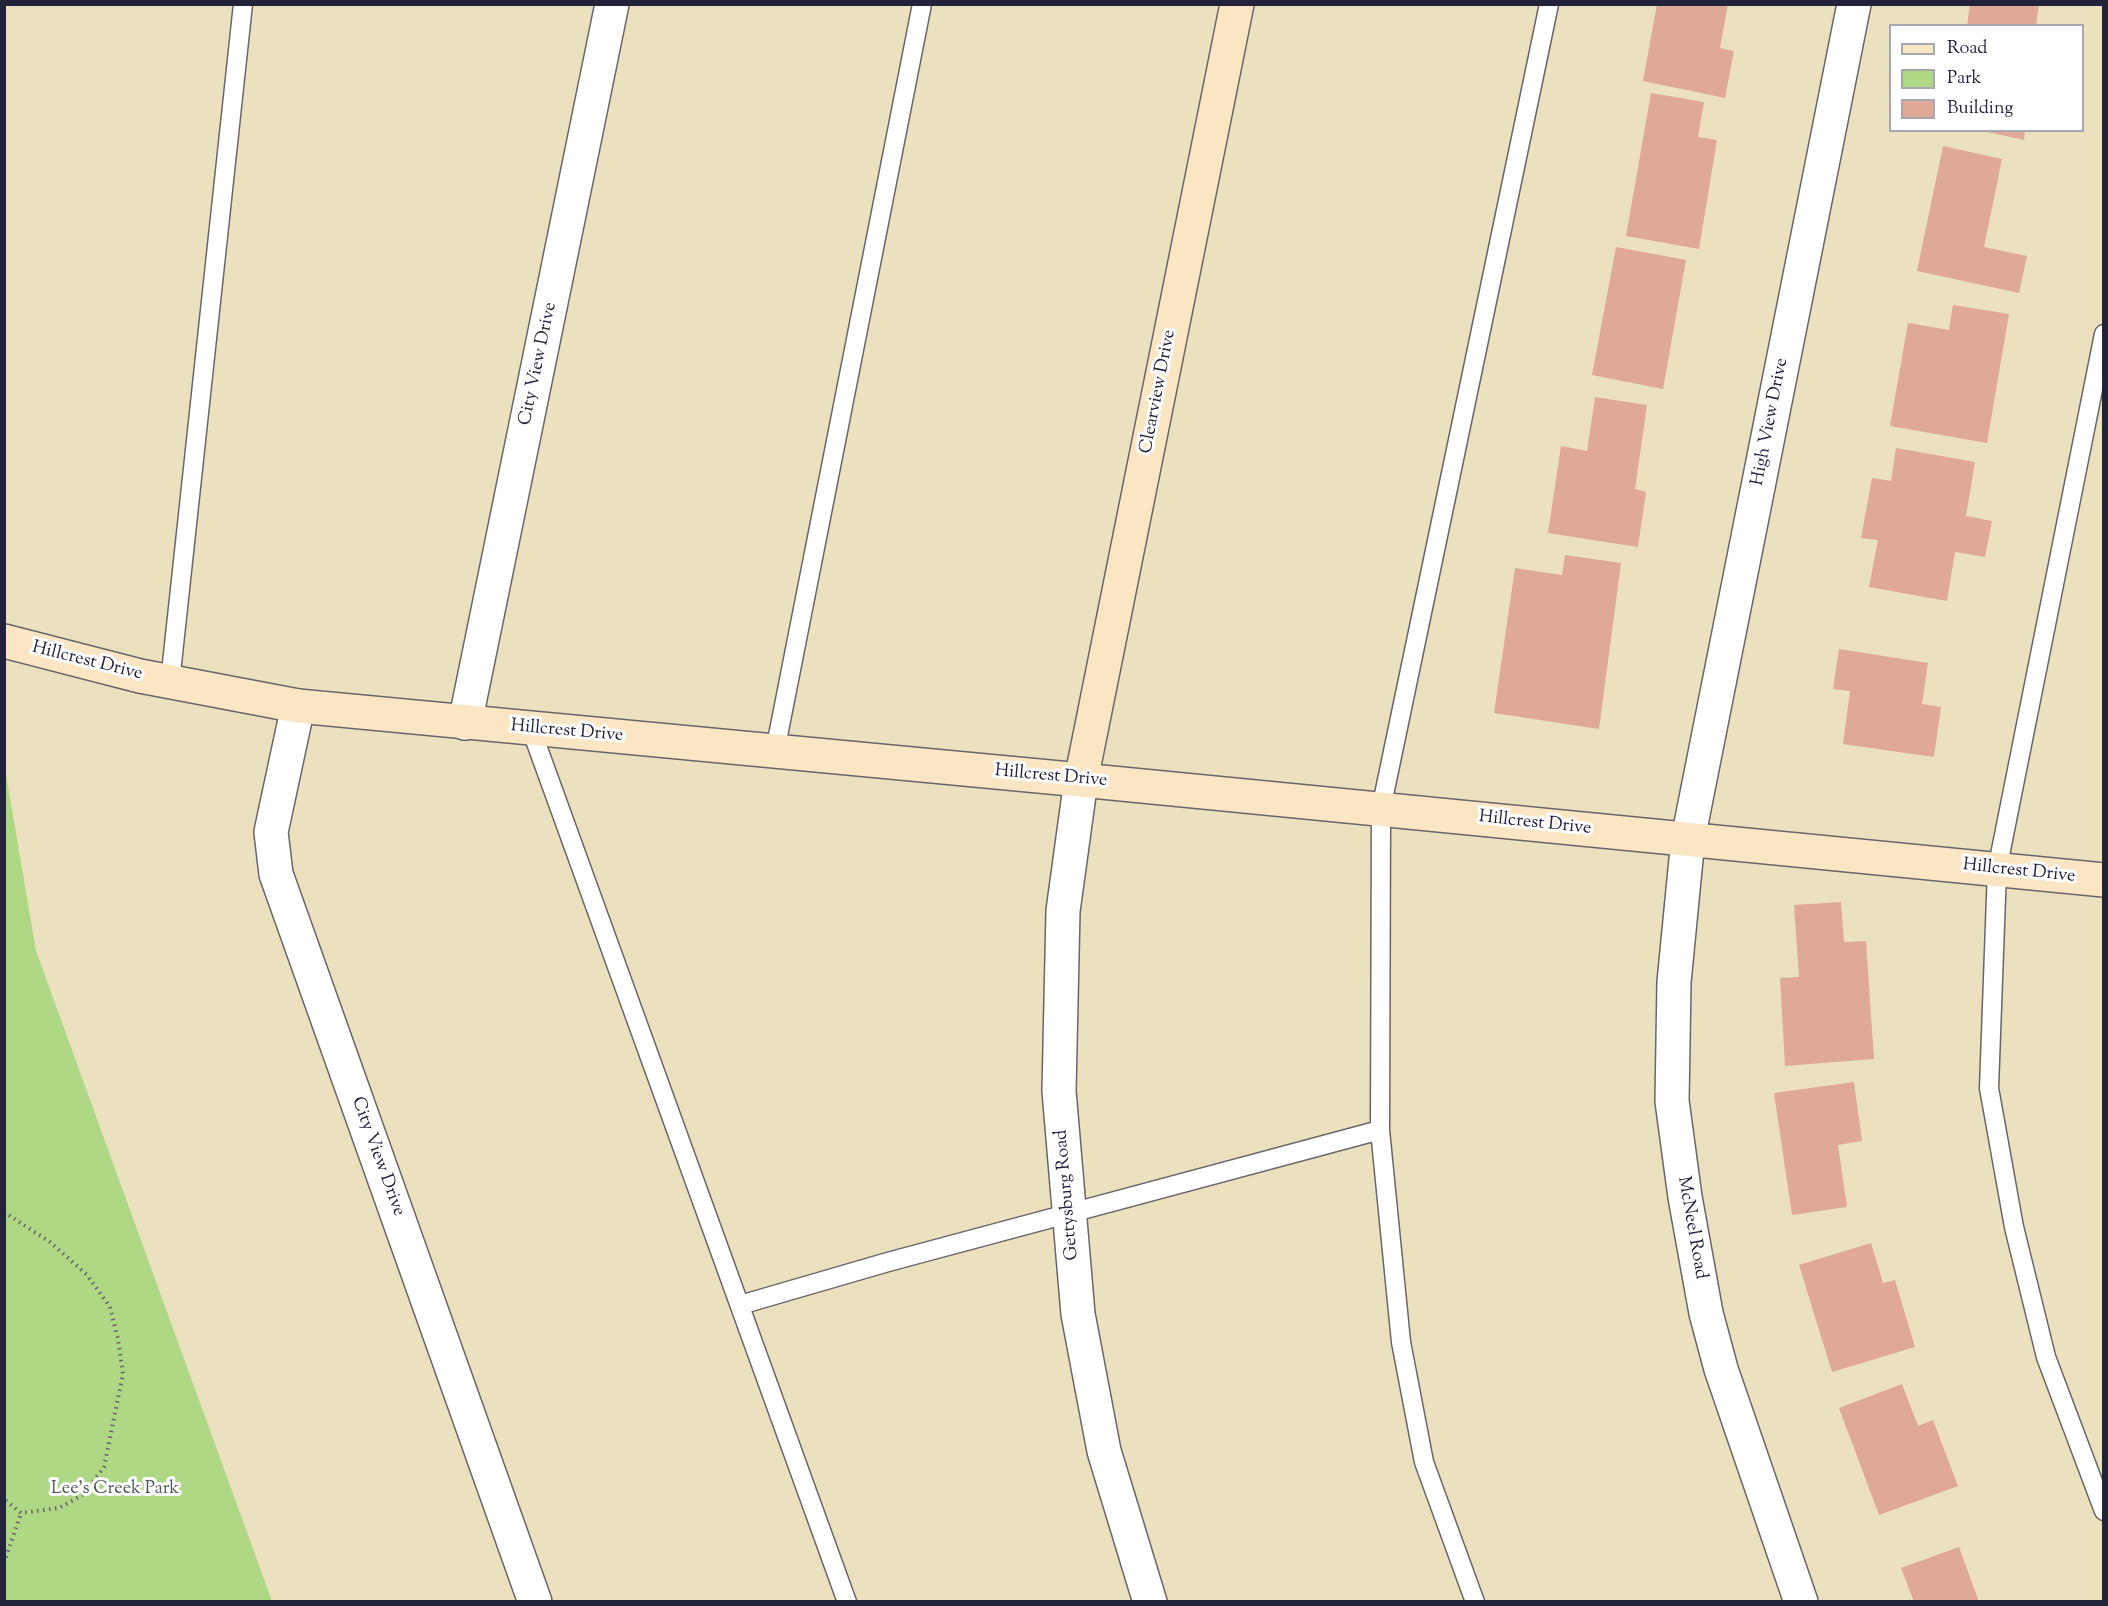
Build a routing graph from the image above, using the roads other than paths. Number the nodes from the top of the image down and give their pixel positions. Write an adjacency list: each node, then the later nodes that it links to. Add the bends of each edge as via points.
1 (243, 4): 9 (lane)
2 (612, 4): 11 (street, City View Drive)
3 (922, 4): 13 (lane)
4 (1237, 4): 14 (street, Clearview Drive)
5 (1549, 4): 15 (lane)
6 (1854, 4): 16 (street, High View Drive)
7 (2103, 334): 17 (lane)
8 (4, 641): 9 (street, Hillcrest Drive)
9 (170, 682): 10 (street, Hillcrest Drive)
10 (298, 706): 11 (street, Hillcrest Drive); 23 (street, City View Drive, via 271,832 276,874)
11 (465, 723): 12 (street, Hillcrest Drive)
12 (531, 729): 13 (street, Hillcrest Drive); 21 (lane)
13 (775, 752): 14 (street, Hillcrest Drive)
14 (1081, 780): 15 (street, Hillcrest Drive); 20 (street, Gettysburg Road, via 1063,911 1059,1091)
15 (1381, 809): 16 (street, Hillcrest Drive); 19 (lane)
16 (1688, 839): 17 (street, Hillcrest Drive); 27 (street, McNeel Road, via 1674,982 1672,1101 1685,1197 1706,1313 1721,1370)
17 (1997, 870): 18 (street, Hillcrest Drive); 22 (lane, via 1989,1088 2014,1227 2046,1357)
18 (2103, 880)
19 (1380, 1130): 20 (lane); 26 (lane, via 1401,1342 1422,1451)
20 (1070, 1212): 21 (lane); 25 (street, Gettysburg Road, via 1078,1314 1104,1451)
21 (740, 1305): 24 (lane)
22 (2103, 1511)
23 (535, 1602)
24 (847, 1602)
25 (1150, 1602)
26 (1475, 1602)
27 (1801, 1602)

